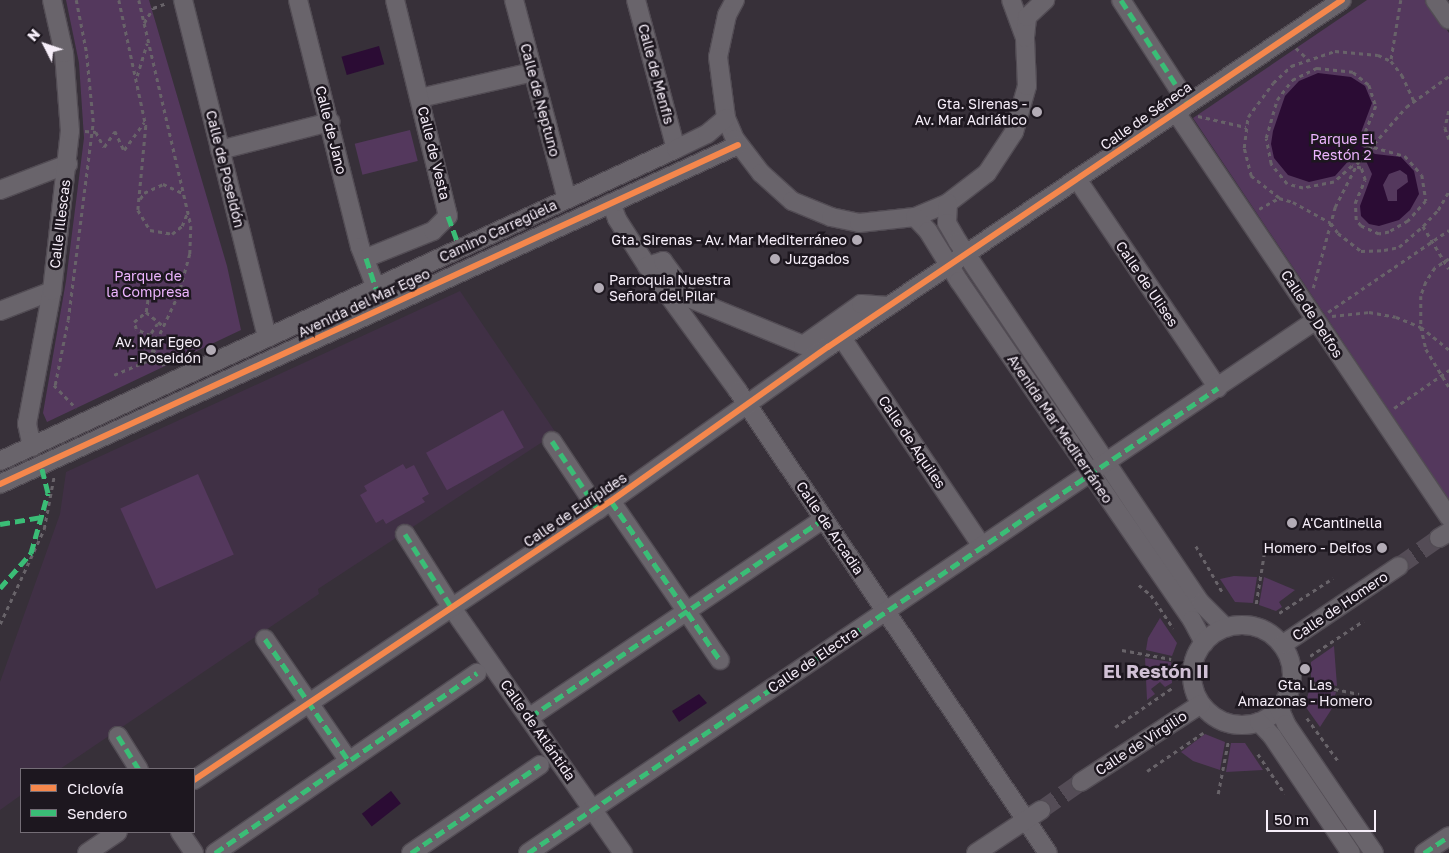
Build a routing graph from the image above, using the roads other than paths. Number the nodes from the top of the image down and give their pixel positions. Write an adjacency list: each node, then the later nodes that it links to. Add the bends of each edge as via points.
1 (52, 0): 23 (street, Calle Illescas, via 64,54 70,131)
2 (183, 0): 22 (street, Calle de Poseidón)
3 (298, 0): 19 (street, Calle de Jano)
4 (395, 0): 16 (street, Calle de Vesta)
5 (514, 0): 15 (street, Calle de Neptuno)
6 (636, 0): 21 (street, Calle de Menfis)
7 (735, 0): 18 (street, via 727,15 718,56)
8 (1011, 0): 14 (street)
9 (1045, 0): 14 (street, via 1028,18)
10 (1121, 0): 17 (street, Calle de Delfos)
11 (1342, 0): 17 (street, Calle de Séneca)
12 (1435, 0): 13 (street)
13 (1449, 20)
14 (1025, 38): 28 (street, via 1027,86 1014,132 987,173)
15 (533, 72): 16 (street); 26 (street, Calle de Neptuno)
16 (420, 98): 29 (street, Calle de Vesta)
17 (1181, 106): 24 (street, Calle de Séneca); 40 (street, Calle de Delfos, via 1247,217)
18 (726, 118): 20 (street); 21 (street, Camino Carregüela, via 707,134)
19 (330, 122): 22 (street); 33 (street, Calle de Jano, via 360,247)
20 (738, 145): 27 (street, Avenida del Mar Egeo); 30 (street, via 792,201 831,217 859,223)
21 (676, 149): 26 (street, Camino Carregüela)
22 (220, 150): 41 (street, Calle de Poseidón)
23 (68, 164): 25 (street); 37 (street, Calle Illescas)
24 (1076, 180): 32 (street, Calle de Séneca); 43 (street, Calle de Ulises)
25 (0, 190)
26 (567, 199): 31 (street, Camino Carregüela)
27 (611, 203): 34 (street, Calle de Arcadia, via 617,219); 49 (street, Avenida del Mar Egeo)
28 (948, 203): 30 (street); 32 (street, Avenida Mar Mediterráneo, via 946,223)
29 (448, 216): 31 (street); 33 (street, Calle de Vesta, via 433,231)
30 (915, 217): 35 (street, Avenida Mar Mediterráneo, via 928,231)
31 (460, 249): 36 (street, Camino Carregüela)
32 (966, 254): 35 (street, Calle de Eurípides); 48 (street, Avenida Mar Mediterráneo)
33 (366, 258): 36 (street, Calle de Jano)
34 (647, 266): 38 (street, via 663,261 683,286 813,338 861,304); 44 (street, Calle de Arcadia)
35 (949, 266): 38 (street, Calle de Eurípides); 48 (street, Avenida Mar Mediterráneo)
36 (376, 288): 41 (street, Camino Carregüela)
37 (52, 291): 39 (street); 46 (street, Calle Illescas, via 27,424)
38 (889, 306): 42 (street, Calle de Eurípides)
39 (0, 311)
40 (1312, 313): 43 (street, Calle de Electra); 51 (street, Calle de Delfos)
41 (267, 338): 46 (street)
42 (842, 338): 44 (street, Calle de Eurípides); 54 (street, Calle de Aquiles)
43 (1218, 388): 48 (street, Calle de Electra)
44 (746, 405): 50 (street, Calle de Eurípides); 52 (street, Calle de Arcadia)
45 (552, 441): 50 (street)
46 (32, 446): 47 (street)
47 (0, 461)
48 (1098, 468): 54 (street, Calle de Electra); 59 (street, Avenida Mar Mediterráneo, via 1201,603); 61 (street, Avenida Mar Mediterráneo)
49 (0, 484)
50 (604, 505): 56 (street, Calle de Eurípides); 57 (street)
51 (1449, 517)
52 (824, 519): 57 (street); 58 (street, Calle de Arcadia)
53 (405, 534): 56 (street, Calle de Atlántida)
54 (982, 546): 58 (street, Calle de Electra)
55 (1399, 566): 62 (street, Calle de Homero)
56 (452, 608): 65 (street, Calle de Eurípides); 68 (street, Calle de Atlántida)
57 (686, 611): 63 (street); 68 (street)
58 (886, 611): 76 (street, Calle de Electra); 78 (street, Calle de Arcadia)
59 (1226, 628): 61 (street); 62 (street, via 1257,627)
60 (265, 638): 65 (street)
61 (1204, 643): 66 (street, via 1193,670 1192,684)
62 (1282, 645): 67 (street, via 1292,670 1287,697)
63 (720, 660)
64 (477, 673): 71 (street)
65 (309, 703): 71 (street); 74 (street, Calle de Eurípides)
66 (1201, 704): 69 (street, via 1224,721 1238,725); 75 (street, Calle de Virgilio)
67 (1280, 708): 69 (street); 91 (street, via 1286,724)
68 (530, 717): 76 (street, Calle de Atlántida)
69 (1259, 722): 90 (street, via 1272,736)
70 (118, 736): 73 (street)
71 (349, 761): 84 (street)
72 (540, 765): 85 (street)
73 (138, 768)
74 (195, 779)
75 (1081, 782)
76 (593, 809): 86 (street, Calle de Electra); 87 (street, Calle de Atlántida)
77 (1041, 810): 78 (street)
78 (1025, 819): 88 (street); 89 (street, Calle de Arcadia)
79 (117, 833): 82 (street)
80 (181, 833): 83 (street)
81 (1449, 836): 92 (street)
82 (87, 853)
83 (194, 853)
84 (215, 853)
85 (412, 853)
86 (528, 853)
87 (623, 853)
88 (976, 853)
89 (1048, 853)
90 (1351, 853)
91 (1374, 853)
92 (1424, 853)

